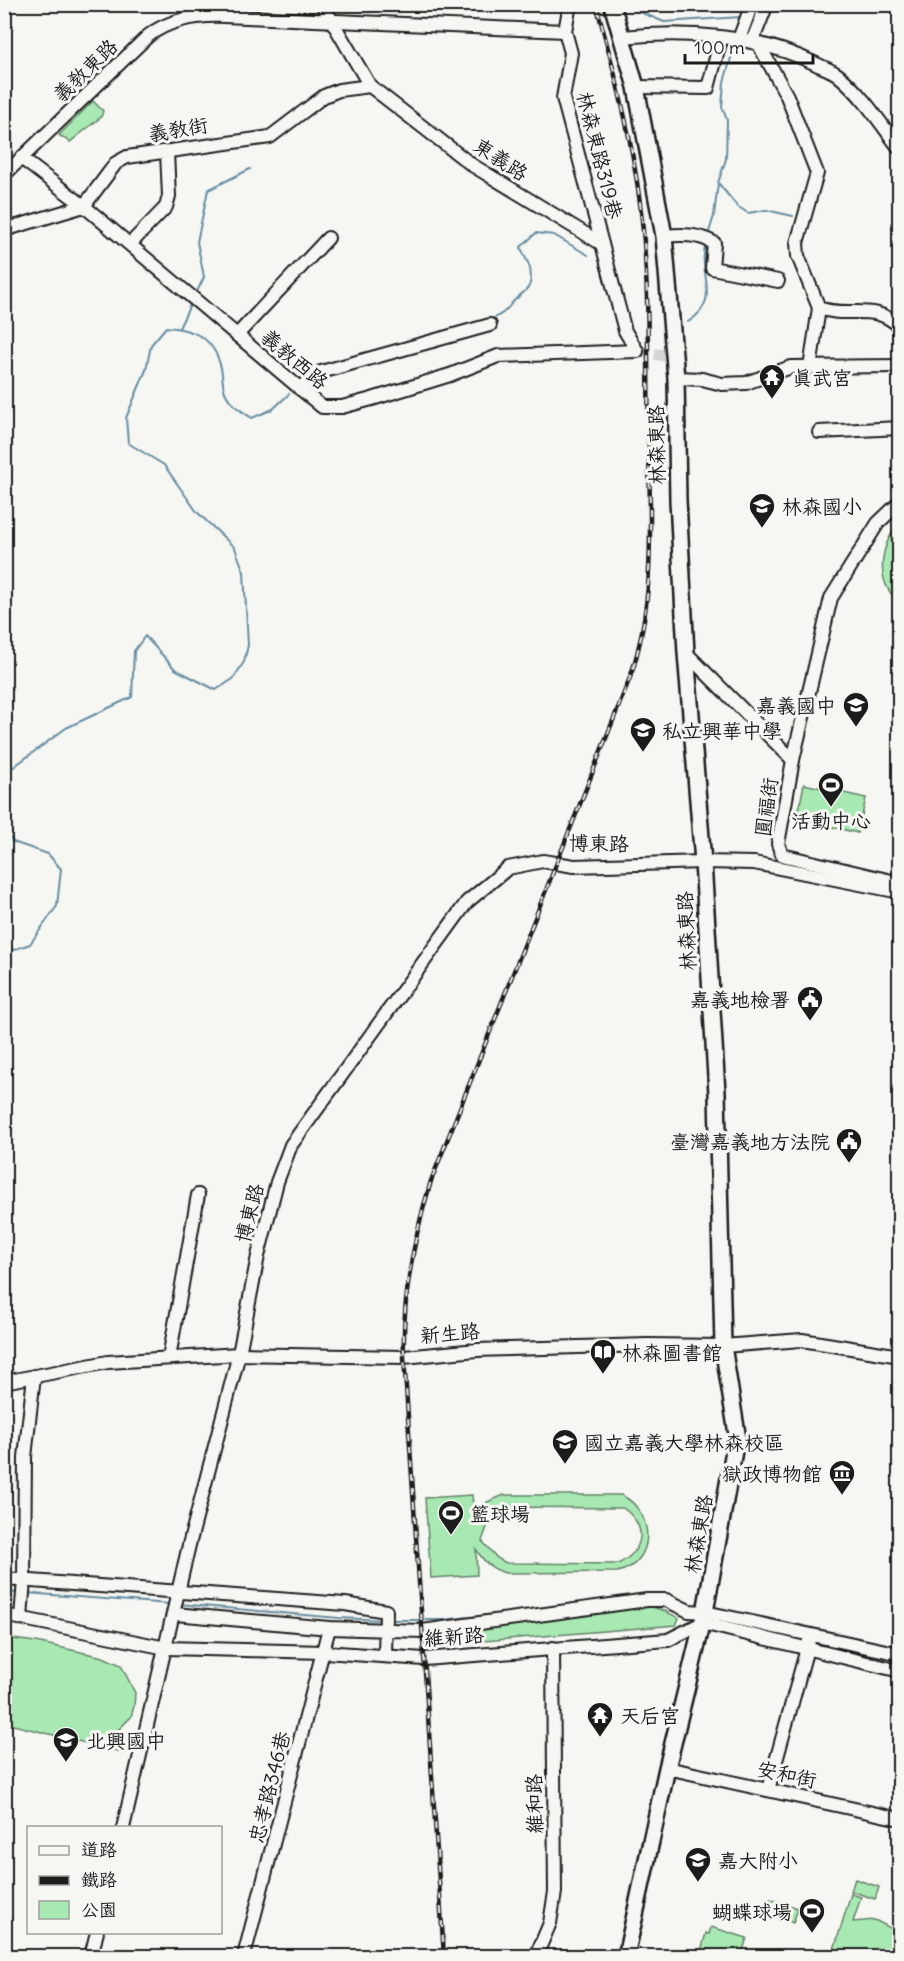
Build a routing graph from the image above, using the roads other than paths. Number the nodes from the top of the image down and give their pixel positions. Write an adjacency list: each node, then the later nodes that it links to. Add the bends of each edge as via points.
1 (322, 4): 6 (street, 東義路)
2 (570, 4): 7 (street, 林森東路319巷)
3 (612, 4): 8 (main road, 林森東路)
4 (752, 4): 10 (street)
5 (767, 4): 11 (street)
6 (333, 19): 7 (street, 義教東路); 12 (street, 東義路); 16 (street, 義教東路, via 218,15 161,27)
7 (565, 31): 23 (street, 林森東路319巷, via 571,53 563,98)
8 (622, 37): 9 (street, via 651,33); 13 (main road, 林森東路)
9 (721, 39): 10 (street); 13 (street, via 708,88)
10 (739, 39): 11 (street)
11 (755, 43): 14 (street, via 792,52 838,74); 25 (street, via 787,96 817,172 797,243 798,256)
12 (370, 86): 15 (street, 義教街, via 324,96 270,136); 23 (street, 東義路, via 472,165)
13 (636, 87): 20 (main road, 林森東路)
14 (900, 149)
15 (166, 152): 18 (street, 義教街, via 127,157 117,163); 22 (street, via 166,207)
16 (21, 158): 17 (street, 義教東路); 18 (street, 義教西路)
17 (4, 175)
18 (84, 206): 19 (street); 22 (street, 義教西路)
19 (4, 230)
20 (664, 236): 24 (street, via 705,238 714,243 712,268); 31 (main road, 林森東路)
21 (328, 238): 28 (street)
22 (130, 244): 28 (street, 義教西路)
23 (602, 244): 32 (street, 義教西路, via 625,331 638,351 498,357 342,407 322,407)
24 (778, 281)
25 (819, 308): 27 (street, via 830,312 864,310 889,316); 30 (street)
26 (490, 325): 32 (street, via 314,374)
27 (900, 327)
28 (237, 335): 32 (street, 義教西路)
29 (900, 366): 30 (street)
30 (810, 368): 31 (street, via 791,367 746,383)
31 (676, 378): 36 (main road, 林森東路)
32 (300, 389)
33 (900, 428): 34 (street)
34 (819, 432)
35 (900, 502): 37 (street, via 878,523 831,598)
36 (686, 653): 37 (street, 圓福街); 38 (main road, 林森東路)
37 (793, 760): 39 (street, 圓福街, via 778,844 782,855)
38 (703, 862): 40 (street, 圓福街, via 754,863); 42 (main road, 林森東路, via 717,1093); 43 (street, 博東路, via 574,866 543,861 507,868 467,902 291,1145 263,1235)
39 (900, 883)
40 (900, 892)
41 (198, 1195): 45 (street)
42 (723, 1346): 43 (street, 新生路, via 477,1350 404,1357); 44 (street, 新生路, via 802,1340); 55 (main road, 林森東路, via 737,1434)
43 (239, 1354): 45 (street, 新生路); 50 (street, 博東路)
44 (900, 1356)
45 (169, 1358): 46 (street, 新生路, via 91,1364)
46 (34, 1376): 47 (street, 新生路); 49 (street, via 25,1456)
47 (4, 1382)
48 (4, 1579): 49 (street)
49 (24, 1580): 50 (street); 54 (street)
50 (180, 1593): 51 (street); 52 (street, 博東路)
51 (264, 1599): 56 (street); 58 (street, via 386,1611)
52 (175, 1614): 56 (street); 60 (street, 博東路)
53 (4, 1615): 54 (street, 維新路)
54 (21, 1618): 60 (street, 維新路)
55 (704, 1618): 58 (street, via 666,1600 647,1600 422,1631); 59 (street); 61 (street, 維新路, via 668,1640); 66 (main road, 林森東路)
56 (261, 1622): 57 (street)
57 (329, 1628): 58 (street); 62 (street, 忠孝路346巷)
58 (384, 1628): 64 (street)
59 (809, 1641): 63 (street); 65 (street); 67 (street)
60 (166, 1648): 62 (street, 維新路); 69 (street, 博東路)
61 (553, 1648): 64 (street, 維新路, via 424,1659); 73 (street, 維和路, via 555,1892 550,1923)
62 (324, 1652): 64 (street, 維新路); 72 (street, 忠孝路346巷)
63 (900, 1654)
64 (385, 1656)
65 (900, 1671)
66 (667, 1768): 67 (street, 安和街); 74 (main road, 林森東路)
67 (768, 1790): 68 (street, 安和街)
68 (900, 1819)
69 (123, 1826)
70 (96, 1934): 71 (street)
71 (91, 1956)
72 (244, 1956)
73 (536, 1956)
74 (626, 1956)

